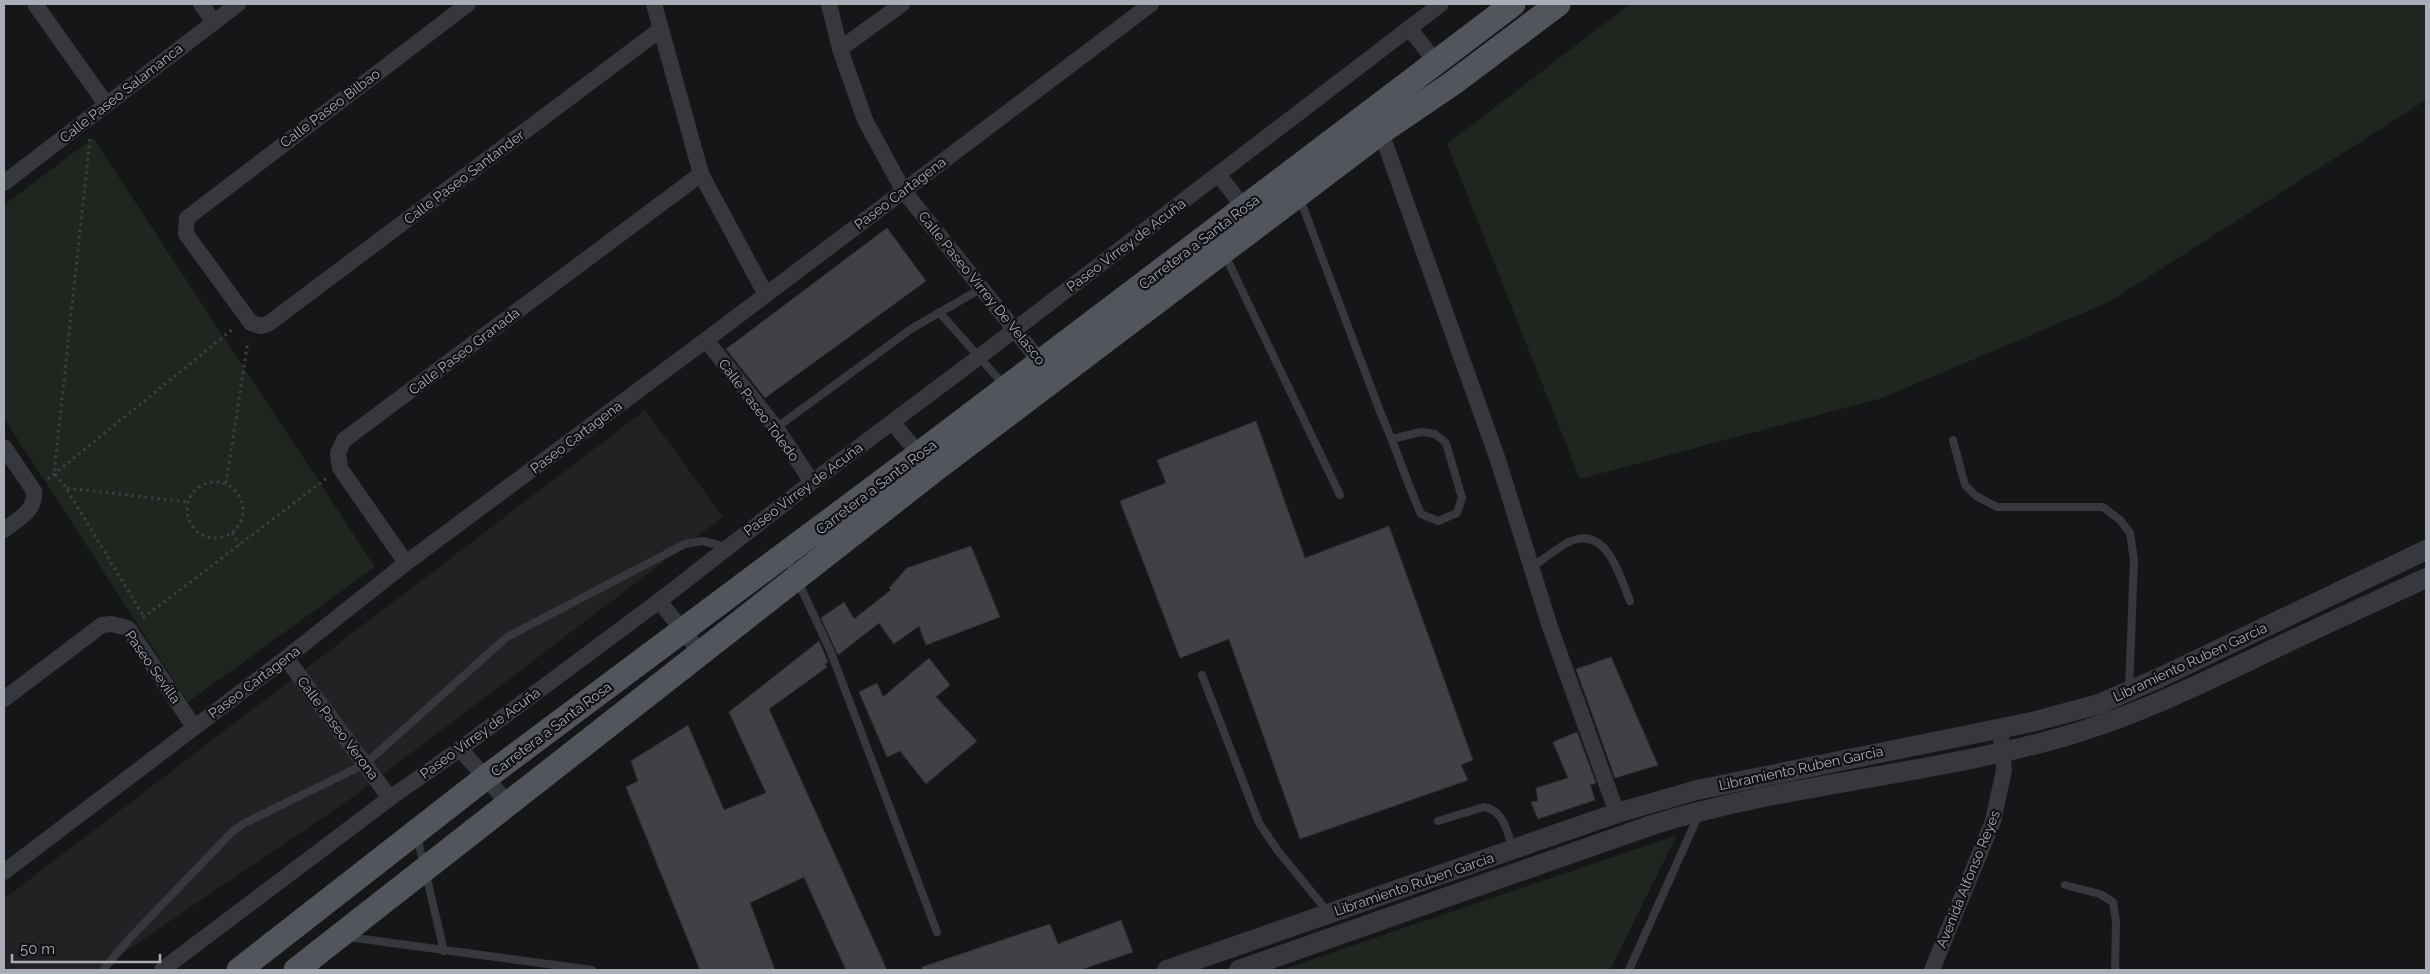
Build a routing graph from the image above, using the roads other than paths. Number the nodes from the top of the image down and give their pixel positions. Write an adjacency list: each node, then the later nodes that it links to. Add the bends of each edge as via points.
1 (35, 4): 17 (street)
2 (201, 4): 12 (street)
3 (238, 4): 12 (street, Calle Paseo Salamanca)
4 (468, 4): 29 (street, Calle Paseo Bilbao, via 192,213 185,223 186,234)
5 (654, 4): 14 (street)
6 (829, 4): 15 (street, Calle Paseo Virrey De Velasco)
7 (902, 4): 15 (street)
8 (1151, 4): 22 (street, Paseo Cartagena)
9 (1441, 4): 13 (street, Paseo Virrey de Acuña)
10 (1513, 4): 16 (main road, Carretera a Santa Rosa)
11 (1558, 4): 18 (main road, Carretera a Santa Rosa)
12 (214, 22): 17 (street, Calle Paseo Salamanca)
13 (1409, 28): 16 (street); 20 (street, Paseo Virrey de Acuña)
14 (661, 29): 19 (street); 29 (street, Calle Paseo Santander, via 268,324 261,326)
15 (840, 49): 22 (street, Calle Paseo Virrey De Velasco, via 865,120)
16 (1436, 62): 24 (main road, Carretera a Santa Rosa)
17 (106, 104): 21 (street, Calle Paseo Salamanca)
18 (1381, 132): 23 (main road, Carretera a Santa Rosa); 48 (street, via 1495,451)
19 (701, 174): 27 (street); 47 (street, Calle Paseo Granada, via 344,440 338,453 340,468)
20 (1220, 174): 24 (street); 30 (street, Paseo Virrey de Acuña)
21 (4, 183)
22 (903, 190): 26 (street, Calle Paseo Virrey De Velasco); 27 (street, Paseo Cartagena)
23 (1298, 195): 25 (main road, Carretera a Santa Rosa); 37 (lane)
24 (1244, 208): 33 (main road, Carretera a Santa Rosa)
25 (1223, 251): 33 (main road, Carretera a Santa Rosa); 42 (lane)
26 (982, 288): 28 (lane); 30 (street, Calle Paseo Virrey De Velasco)
27 (766, 295): 31 (street, Paseo Cartagena)
28 (939, 312): 32 (lane); 36 (lane)
29 (248, 321)
30 (1016, 330): 32 (street, Paseo Virrey de Acuña); 33 (street, Calle Paseo Virrey De Velasco)
31 (706, 340): 36 (street, Calle Paseo Toledo); 47 (street, Paseo Cartagena)
32 (979, 357): 34 (lane); 35 (street, Paseo Virrey de Acuña)
33 (1048, 371): 34 (main road, Carretera a Santa Rosa)
34 (1014, 396): 40 (main road, Carretera a Santa Rosa)
35 (892, 422): 40 (street); 41 (street, Paseo Virrey de Acuña)
36 (776, 428): 41 (street, Calle Paseo Toledo)
37 (1392, 439): 37 (lane, via 1421,432 1435,434 1446,443 1462,498 1457,513 1438,521 1421,514)
38 (1954, 440): 58 (lane, via 1965,485 1976,496 1997,507 2103,507 2130,533 2134,560)
39 (4, 447): 43 (street, via 34,491 33,506)
40 (926, 462): 46 (main road, Carretera a Santa Rosa); 49 (main road, Carretera a Santa Rosa)
41 (812, 482): 44 (street, Paseo Virrey de Acuña)
42 (1340, 496)
43 (4, 530)
44 (728, 547): 52 (street, Paseo Virrey de Acuña); 63 (lane, via 702,541 685,544 507,637)
45 (2426, 550): 58 (street, Libramiento Ruben Garcia)
46 (785, 554): 49 (lane); 53 (main road, Carretera a Santa Rosa)
47 (406, 563): 55 (street, Paseo Cartagena)
48 (1531, 568): 51 (lane, via 1573,540 1590,539 1608,549); 68 (street)
49 (797, 578): 54 (main road, Carretera a Santa Rosa); 76 (lane, via 830,650)
50 (2426, 578): 58 (street, Libramiento Ruben Garcia, via 2177,696)
51 (1630, 600)
52 (659, 601): 53 (street); 61 (street, Paseo Virrey de Acuña)
53 (683, 631): 54 (street); 64 (main road, Carretera a Santa Rosa)
54 (701, 653): 66 (main road, Carretera a Santa Rosa)
55 (286, 658): 59 (street, Paseo Cartagena); 63 (street, Calle Paseo Verona)
56 (1202, 675): 75 (lane, via 1259,823)
57 (4, 699): 59 (street, Paseo Sevilla, via 102,625 111,624 128,628)
58 (2128, 704): 60 (street, Libramiento Ruben Garcia, via 2099,704); 62 (street, Libramiento Ruben Garcia, via 2058,738)
59 (194, 727): 73 (street, Paseo Cartagena)
60 (2000, 728): 62 (street, Avenida Alfonso Reyes); 68 (street, Libramiento Ruben Garcia, via 1697,790)
61 (460, 749): 64 (street); 65 (street, Paseo Virrey de Acuña)
62 (2004, 751): 67 (street, Libramiento Ruben Garcia); 88 (street, Avenida Alfonso Reyes, via 2004,770 1994,821)
63 (365, 764): 65 (street, Calle Paseo Verona); 79 (lane, via 233,831 130,938)
64 (485, 778): 66 (street); 70 (main road, Carretera a Santa Rosa)
65 (390, 798): 80 (street, Paseo Virrey de Acuña)
66 (509, 804): 72 (main road, Carretera a Santa Rosa)
67 (1700, 810): 86 (street, Libramiento Ruben Garcia); 87 (lane)
68 (1617, 813): 71 (street, Libramiento Ruben Garcia)
69 (1438, 822): 71 (lane, via 1484,807 1492,808 1499,813)
70 (416, 832): 72 (lane); 81 (main road, Carretera a Santa Rosa)
71 (1513, 849): 75 (street, Libramiento Ruben Garcia)
72 (426, 868): 77 (main road, Carretera a Santa Rosa); 78 (lane)
73 (4, 872)
74 (2065, 885): 89 (lane, via 2100,894 2113,902)
75 (1329, 913): 85 (street, Libramiento Ruben Garcia)
76 (938, 932)
77 (334, 941): 78 (lane); 82 (main road, Carretera a Santa Rosa); 83 (main road)
78 (444, 951): 84 (lane)
79 (104, 970)
80 (162, 970)
81 (239, 970)
82 (296, 970)
83 (317, 970)
84 (592, 970)
85 (1167, 970)
86 (1240, 970)
87 (1629, 970)
88 (1932, 970)
89 (2115, 970)

